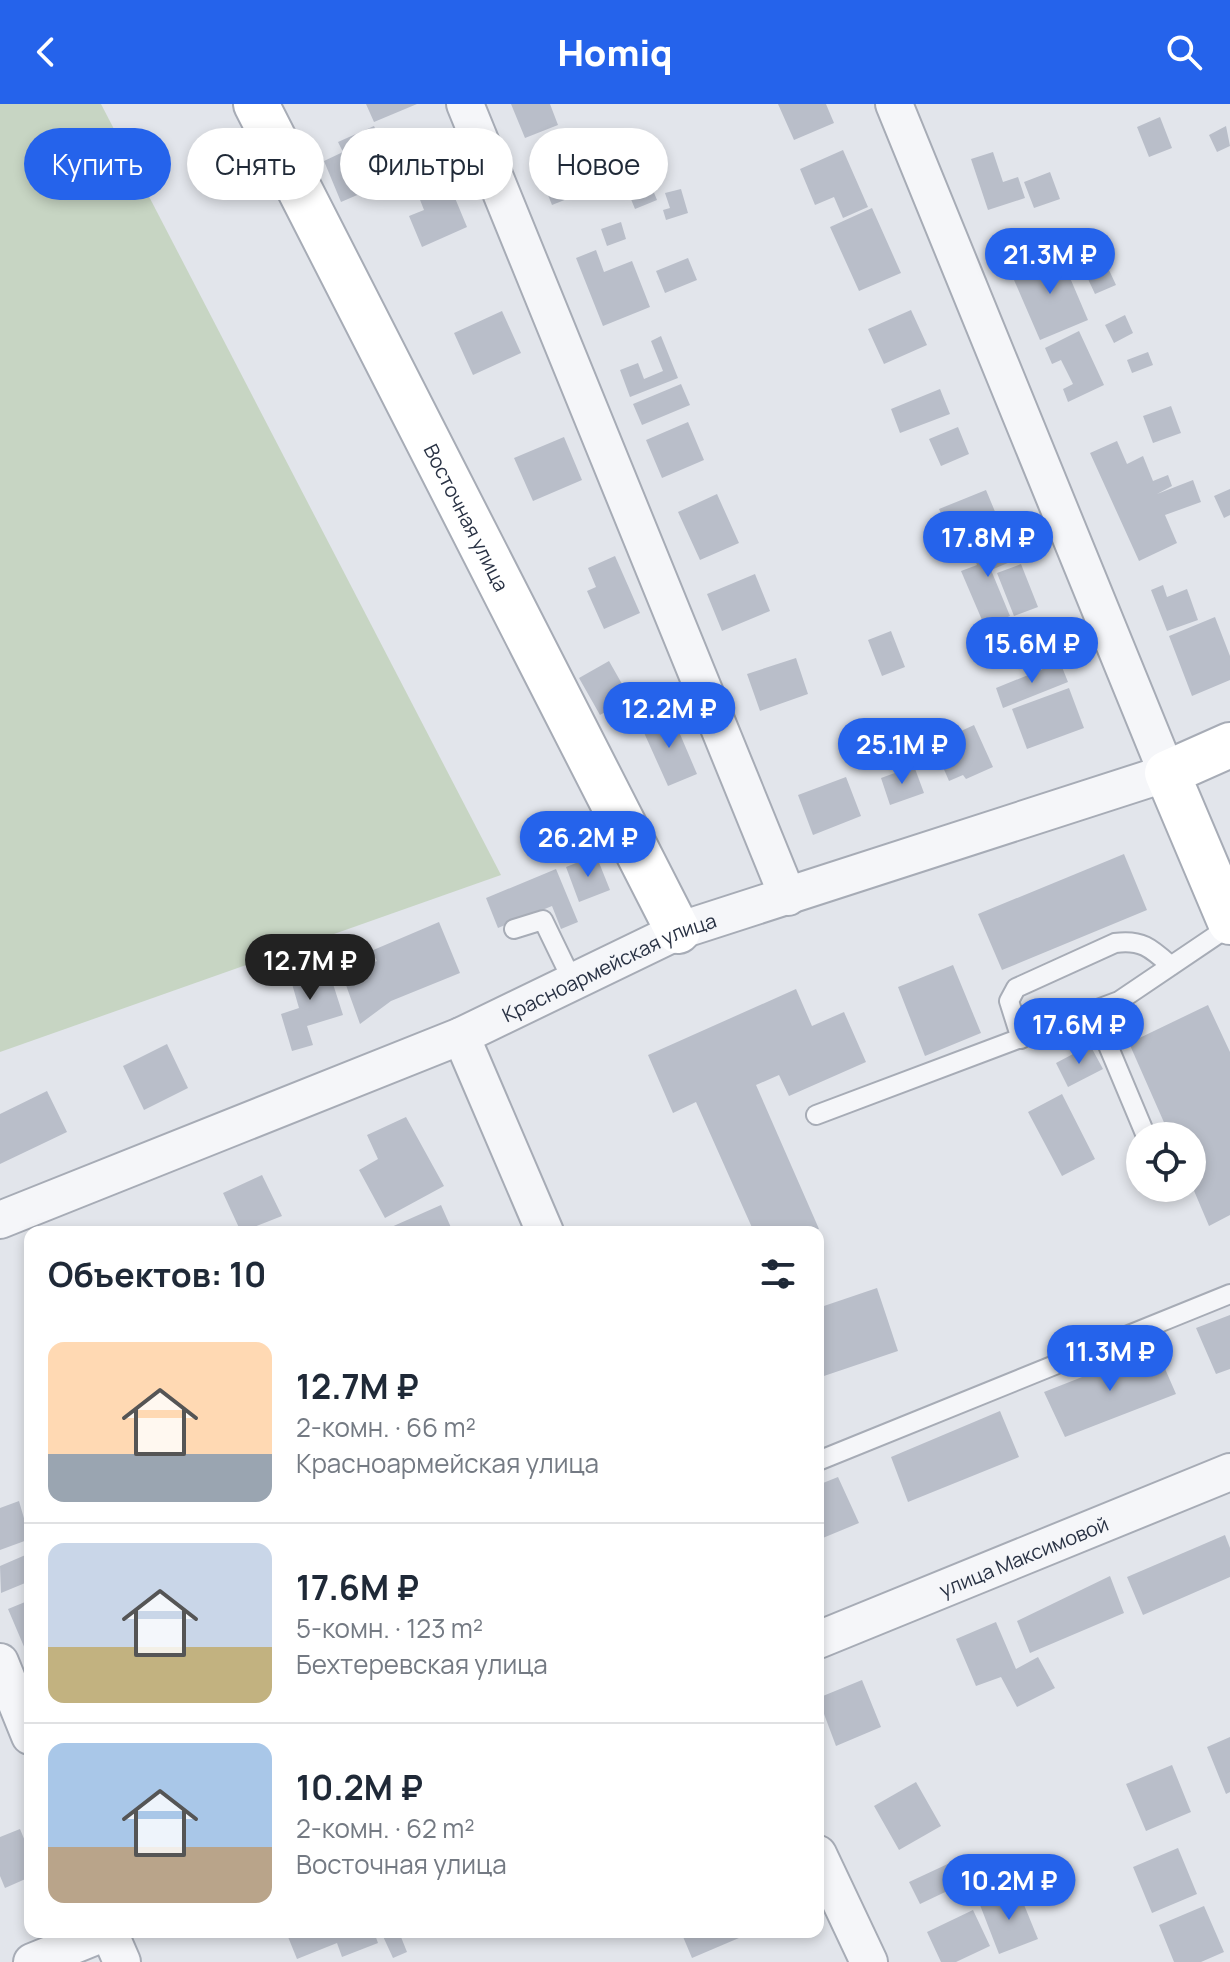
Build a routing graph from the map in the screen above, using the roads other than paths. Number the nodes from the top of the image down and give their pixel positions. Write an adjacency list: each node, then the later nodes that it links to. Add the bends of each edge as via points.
1 (256, 104): 9 (street, Восточная улица)
2 (465, 104): 6 (street)
3 (894, 104): 5 (street)
4 (1230, 745): 5 (street, Красноармейская улица)
5 (1167, 773): 6 (street, Красноармейская улица); 7 (street)
6 (788, 897): 9 (street, Красноармейская улица)
7 (1230, 924): 10 (lane)
8 (514, 929): 11 (lane, via 543,920)
9 (678, 931): 11 (street, Красноармейская улица)
10 (1171, 966): 12 (lane); 14 (lane, via 1145,943 1115,943 1016,988 1009,1001)
11 (573, 982): 13 (street, Красноармейская улица)
12 (1094, 1012): 14 (lane); 16 (lane)
13 (461, 1036): 17 (street, Красноармейская улица); 18 (street)
14 (1021, 1039): 15 (lane)
15 (816, 1115)
16 (1140, 1122)
17 (0, 1220)
18 (542, 1226)
19 (1230, 1294): 20 (lane)
20 (824, 1459)
21 (1230, 1472): 22 (street, улица Максимовой)
22 (824, 1638)
23 (0, 1662): 24 (street)
24 (24, 1721)
25 (824, 1867): 30 (street)
26 (93, 1938): 28 (street)
27 (111, 1938): 29 (street)
28 (32, 1962)
29 (122, 1962)
30 (869, 1962)

